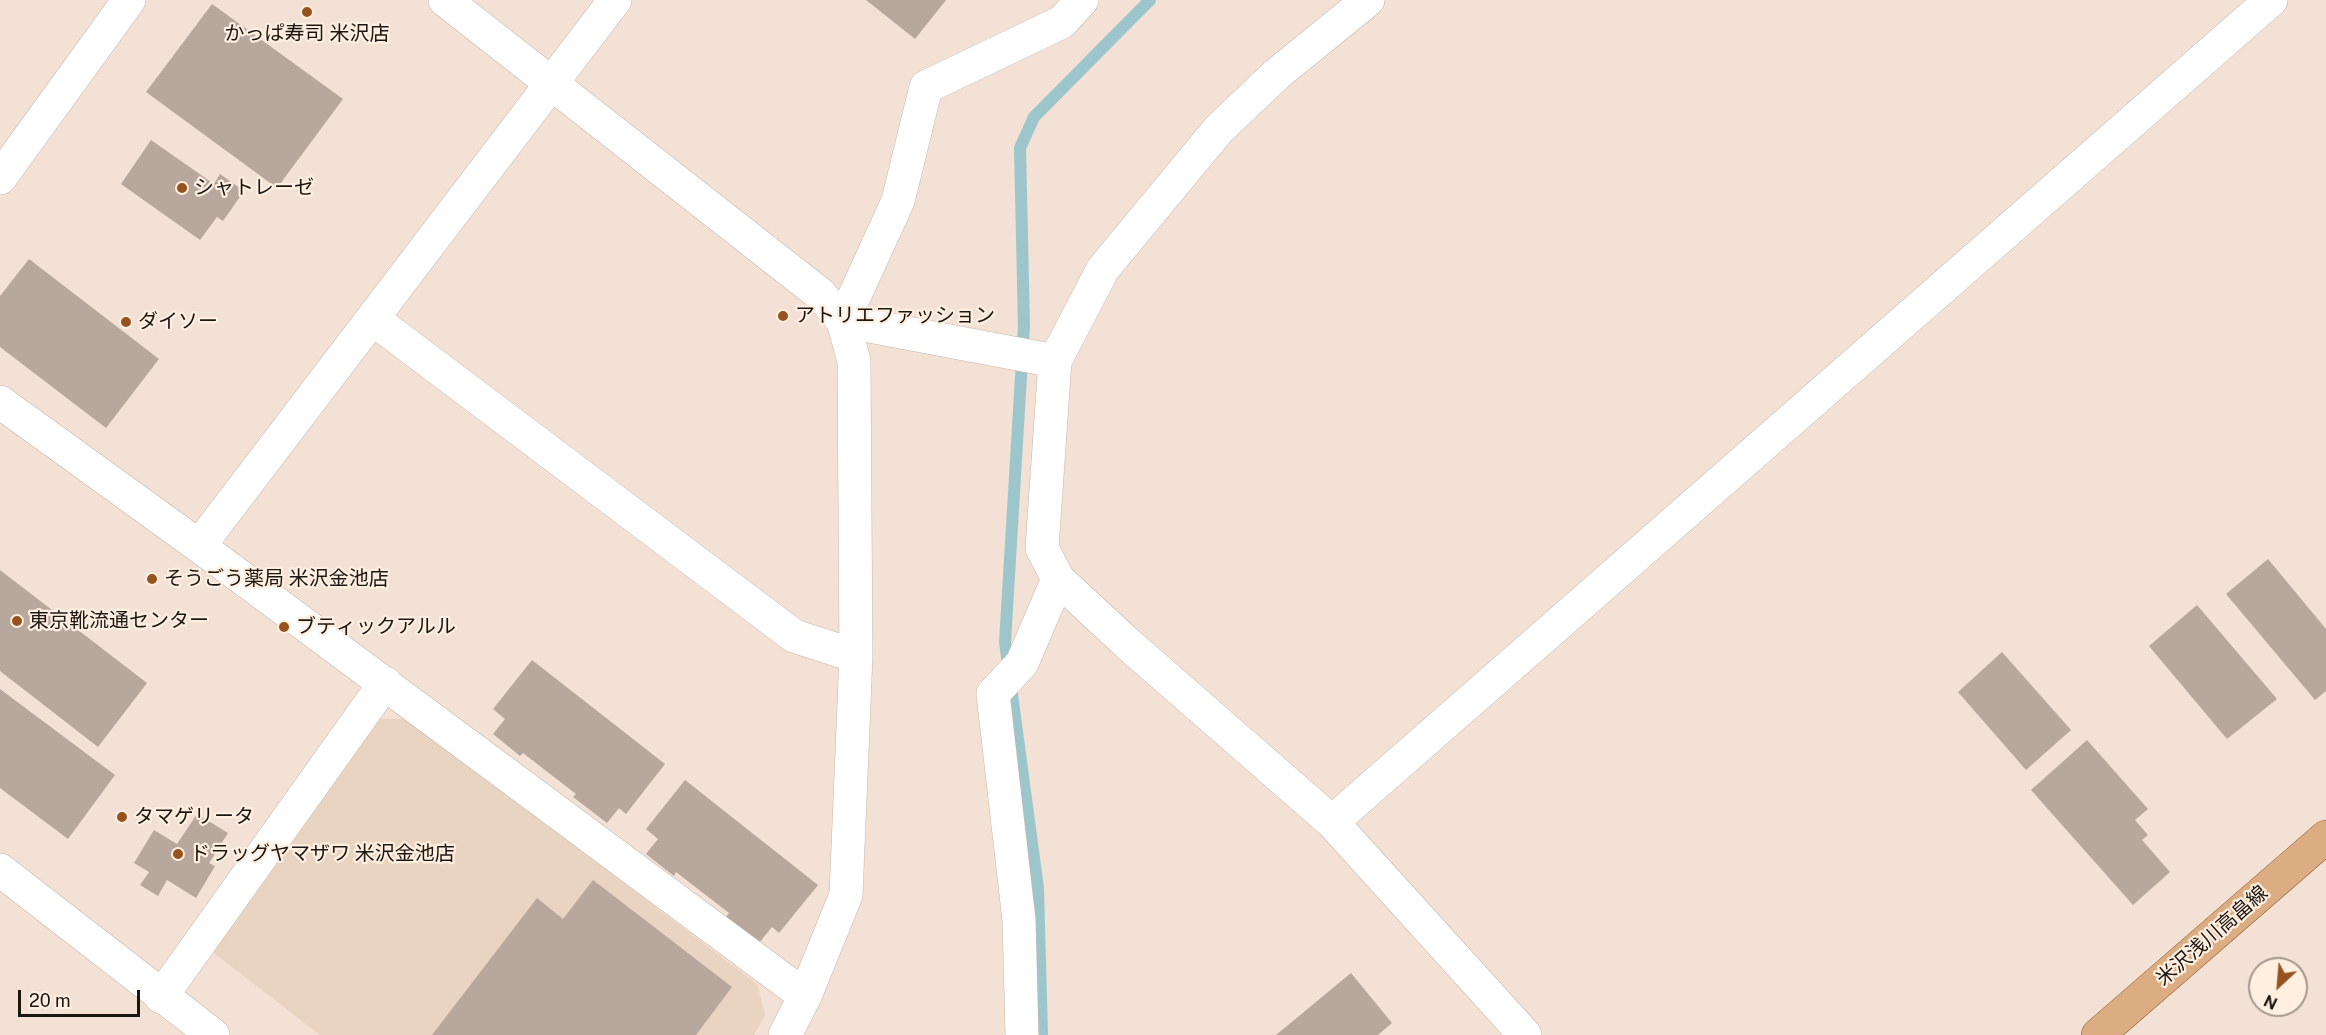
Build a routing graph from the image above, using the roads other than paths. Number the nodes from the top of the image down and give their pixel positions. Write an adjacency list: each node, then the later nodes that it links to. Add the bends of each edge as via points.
1 (129, 0): 8 (street)
2 (445, 0): 7 (street)
3 (615, 0): 7 (street)
4 (1082, 0): 10 (street, via 1062,22 926,87 898,201)
5 (1368, 0): 11 (street, via 1277,74 1219,129 1103,269)
6 (2271, 0): 17 (street)
7 (553, 84): 9 (street); 10 (street, via 820,294)
8 (0, 178)
9 (374, 319): 13 (street); 15 (street, via 794,636)
10 (843, 321): 11 (street); 15 (street, via 854,361)
11 (1055, 361): 14 (street, via 1042,548)
12 (0, 402): 13 (street)
13 (199, 546): 16 (street)
14 (1058, 579): 17 (street); 24 (street, via 1022,663 993,694 1019,921)
15 (856, 656): 20 (street, via 846,895)
16 (385, 683): 20 (street); 21 (street)
17 (1332, 822): 25 (street)
18 (2325, 842): 26 (main road, 米沢浅川高畠線)
19 (0, 870): 21 (street)
20 (805, 996): 23 (street)
21 (161, 997): 22 (street)
22 (213, 1035)
23 (785, 1035)
24 (1022, 1035)
25 (1525, 1035)
26 (2098, 1035)

